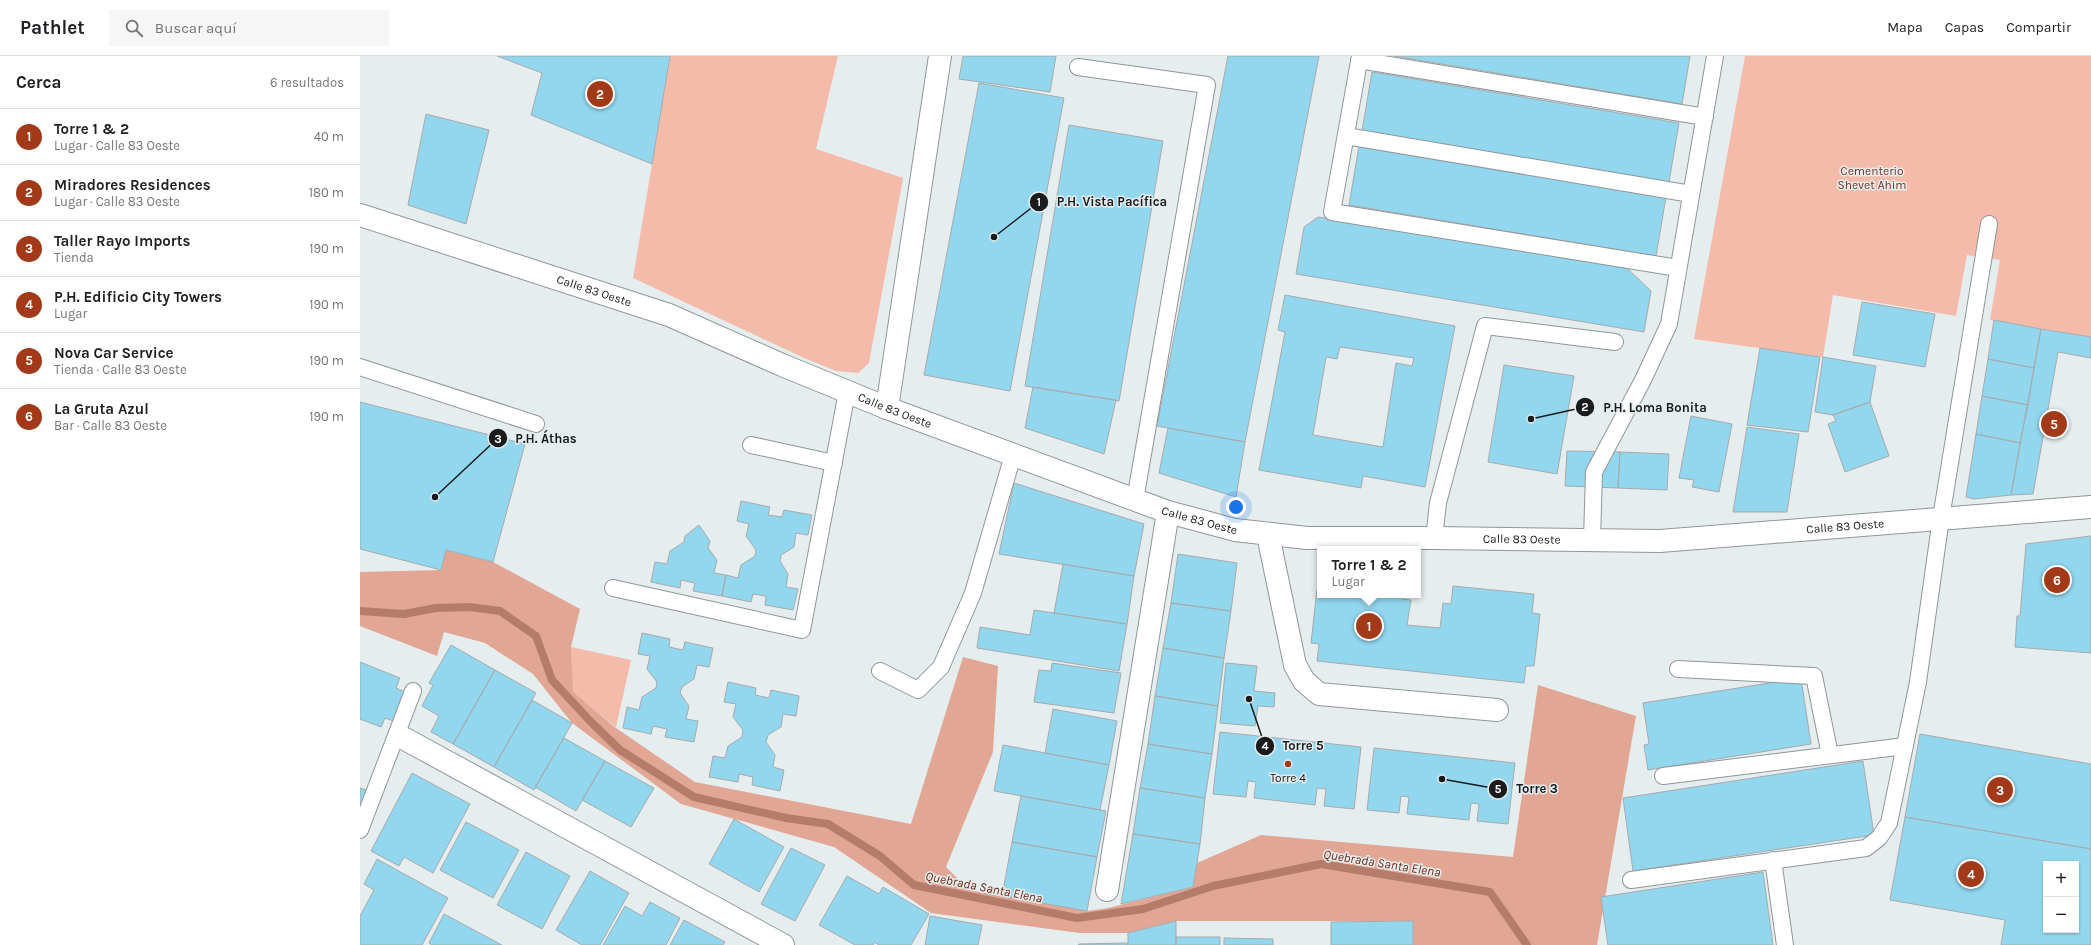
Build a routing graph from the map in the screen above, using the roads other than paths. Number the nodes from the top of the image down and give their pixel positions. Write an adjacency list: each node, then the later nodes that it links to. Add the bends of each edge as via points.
1 (940, 56): 14 (street)
2 (1715, 56): 5 (lane)
3 (1359, 58): 5 (lane); 6 (lane)
4 (1078, 67): 19 (lane, via 1207,85)
5 (1705, 117): 7 (lane)
6 (1346, 136): 7 (lane); 10 (lane, via 1332,212)
7 (1692, 194): 10 (lane)
8 (360, 216): 13 (street, Calle 83 Oeste, via 669,315)
9 (1989, 224): 22 (lane)
10 (1678, 268): 25 (lane, via 1669,324 1643,380 1594,472)
11 (1615, 342): 24 (lane, via 1485,326 1438,503)
12 (360, 367): 15 (lane)
13 (847, 392): 14 (street, Calle 83 Oeste); 18 (lane)
14 (887, 408): 17 (street, Calle 83 Oeste)
15 (536, 424)
16 (752, 445): 18 (lane)
17 (1013, 455): 19 (street, Calle 83 Oeste); 28 (lane, via 973,593 941,667 918,690)
18 (834, 462): 26 (lane, via 802,630)
19 (1135, 500): 21 (street, Calle 83 Oeste)
20 (2091, 507): 22 (street, Calle 83 Oeste)
21 (1168, 512): 23 (street, Calle 83 Oeste, via 1235,530); 38 (street)
22 (1941, 518): 25 (street, Calle 83 Oeste, via 1660,541); 32 (lane, via 1918,682)
23 (1268, 535): 24 (street, Calle 83 Oeste, via 1307,538); 30 (street, via 1295,665 1304,681 1320,694)
24 (1434, 538): 25 (street, Calle 83 Oeste)
25 (1592, 540)
26 (613, 588)
27 (1678, 669): 33 (lane, via 1814,676)
28 (880, 671)
29 (413, 690): 31 (lane)
30 (1496, 710)
31 (401, 736): 35 (lane); 39 (street)
32 (1905, 746): 33 (lane); 36 (lane, via 1889,823 1879,838 1866,848)
33 (1830, 755): 34 (lane)
34 (1663, 776)
35 (360, 830)
36 (1773, 860): 37 (lane); 40 (lane)
37 (1631, 880)
38 (1107, 890)
39 (783, 945)
40 (1785, 945)

